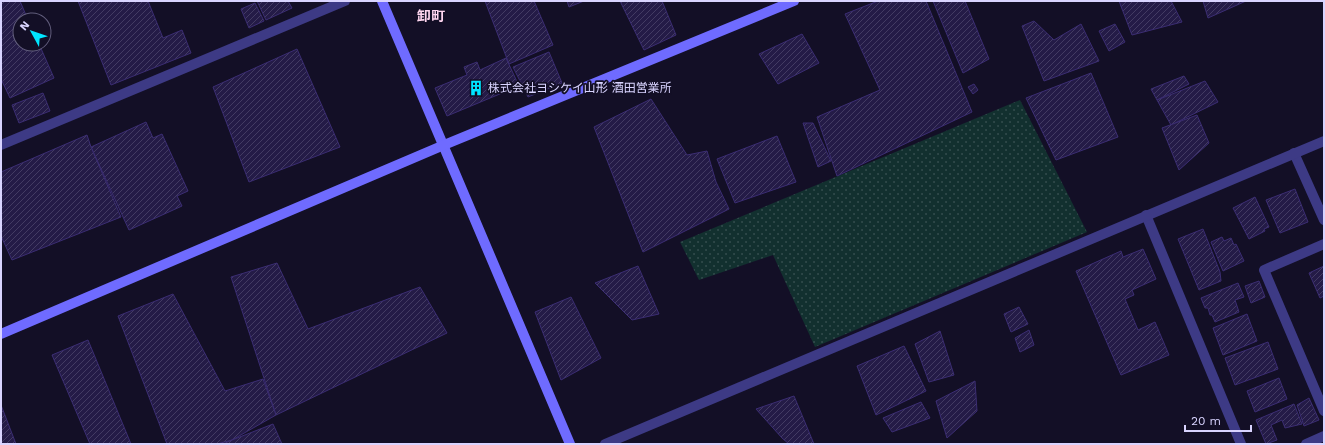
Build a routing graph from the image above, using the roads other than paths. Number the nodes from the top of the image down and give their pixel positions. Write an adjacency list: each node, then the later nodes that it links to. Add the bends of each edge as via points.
1 (345, 1): 5 (street)
2 (382, 1): 6 (street)
3 (794, 1): 6 (street)
4 (1324, 141): 7 (street)
5 (1, 145)
6 (444, 145): 11 (street); 14 (street)
7 (1294, 153): 8 (street); 9 (street)
8 (1146, 215): 15 (street); 16 (street)
9 (1324, 220)
10 (1324, 244): 12 (street, via 1264,270)
11 (1, 334)
12 (1324, 411)
13 (1324, 436): 17 (street)
14 (570, 444)
15 (605, 444)
16 (1241, 444)
17 (1306, 444)

